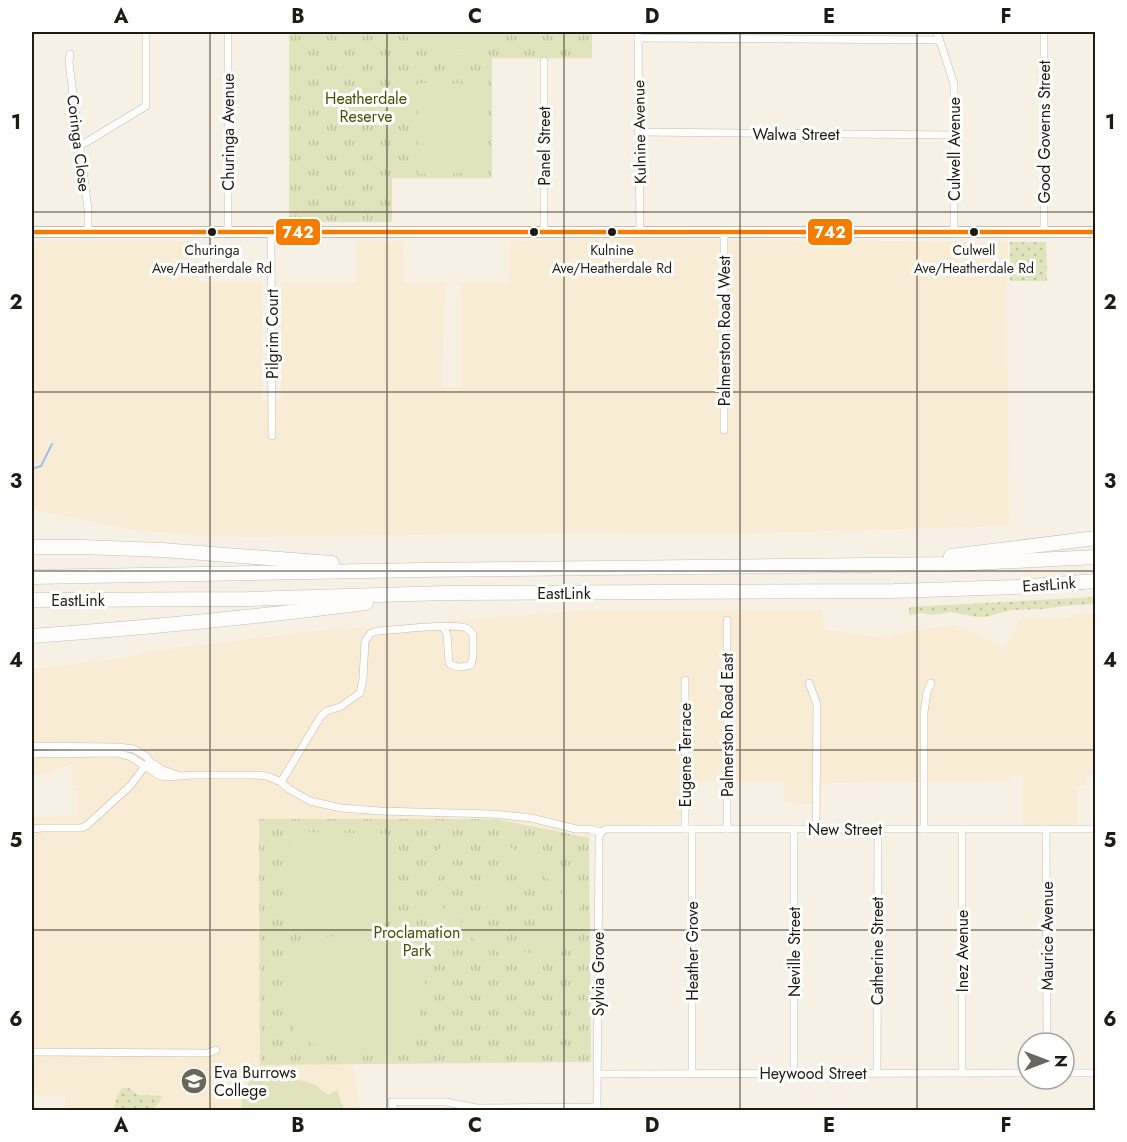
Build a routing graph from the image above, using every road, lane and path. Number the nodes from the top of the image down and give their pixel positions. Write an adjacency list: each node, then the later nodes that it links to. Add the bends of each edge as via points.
1 (146, 32): 10 (street, via 146,106)
2 (228, 32): 13 (street, Churinga Avenue)
3 (1044, 32): 19 (street, Good Governs Street)
4 (638, 35): 5 (street); 8 (street, Kulnine Avenue)
5 (938, 35): 9 (street, Culwell Avenue, via 954,84)
6 (70, 54): 10 (street, Coringa Close)
7 (544, 61): 15 (street, Panel Street)
8 (638, 132): 9 (street, Walwa Street); 16 (street, Kulnine Avenue)
9 (954, 135): 18 (street, Culwell Avenue)
10 (80, 144): 12 (street, Coringa Close)
11 (32, 232): 12 (main road)
12 (88, 232): 13 (main road)
13 (228, 232): 14 (main road)
14 (271, 232): 15 (main road); 22 (street, Pilgrim Court)
15 (544, 232): 16 (main road)
16 (640, 232): 17 (main road)
17 (724, 232): 18 (main road); 21 (street, Palmerston Road West)
18 (954, 232): 19 (main road)
19 (1044, 232): 20 (main road)
20 (1095, 232)
21 (724, 430)
22 (272, 436)
23 (1095, 538): 26 (highway)
24 (32, 547): 27 (highway, via 162,550)
25 (1095, 557): 26 (highway, EastLink)
26 (881, 565): 27 (highway, EastLink)
27 (420, 570): 28 (highway, EastLink)
28 (32, 577)
29 (1095, 581): 30 (highway, EastLink, via 883,591)
30 (446, 593): 31 (highway, EastLink); 34 (highway, via 246,618)
31 (32, 600)
32 (727, 620): 44 (street, Palmerston Road East)
33 (443, 627): 33 (street, via 449,663 458,667 471,665 473,634 468,629); 41 (street, via 370,633 365,641 360,693 321,716)
34 (32, 636)
35 (685, 680): 43 (street, Eugene Terrace)
36 (809, 683): 45 (street, via 817,704)
37 (931, 683): 47 (street, via 924,712)
38 (32, 746): 40 (street, via 134,749 147,757)
39 (32, 754): 40 (street, via 117,753)
40 (147, 764): 41 (street, via 181,776 254,775); 42 (street, via 130,786 86,826)
41 (281, 782): 52 (street, New Street, via 310,801 341,808 531,818 590,829)
42 (32, 829)
43 (688, 829): 44 (street, New Street); 52 (street, New Street, via 606,829); 56 (street, Heather Grove)
44 (728, 829): 51 (street, New Street)
45 (816, 829): 46 (street, New Street); 51 (street, New Street)
46 (878, 829): 47 (street, New Street); 57 (street, Catherine Street)
47 (924, 829): 48 (street, New Street)
48 (962, 829): 49 (street, New Street); 58 (street, Inez Avenue)
49 (1046, 829): 50 (street, New Street); 53 (street, Maurice Avenue)
50 (1095, 829)
51 (794, 830): 63 (street, Neville Street)
52 (600, 835): 62 (street, Sylvia Grove)
53 (1047, 1031)
54 (216, 1050): 55 (street)
55 (32, 1052)
56 (692, 1073): 62 (street, Heywood Street); 63 (street, Heywood Street)
57 (877, 1073): 58 (street, Heywood Street); 63 (street, Heywood Street)
58 (962, 1073): 59 (street, Heywood Street)
59 (1016, 1073)
60 (1076, 1073): 61 (street)
61 (1095, 1073)
62 (597, 1074): 64 (street, Sylvia Grove)
63 (794, 1074)
64 (597, 1109): 65 (street, via 477,1108 446,1102 392,1102)
65 (394, 1110)

